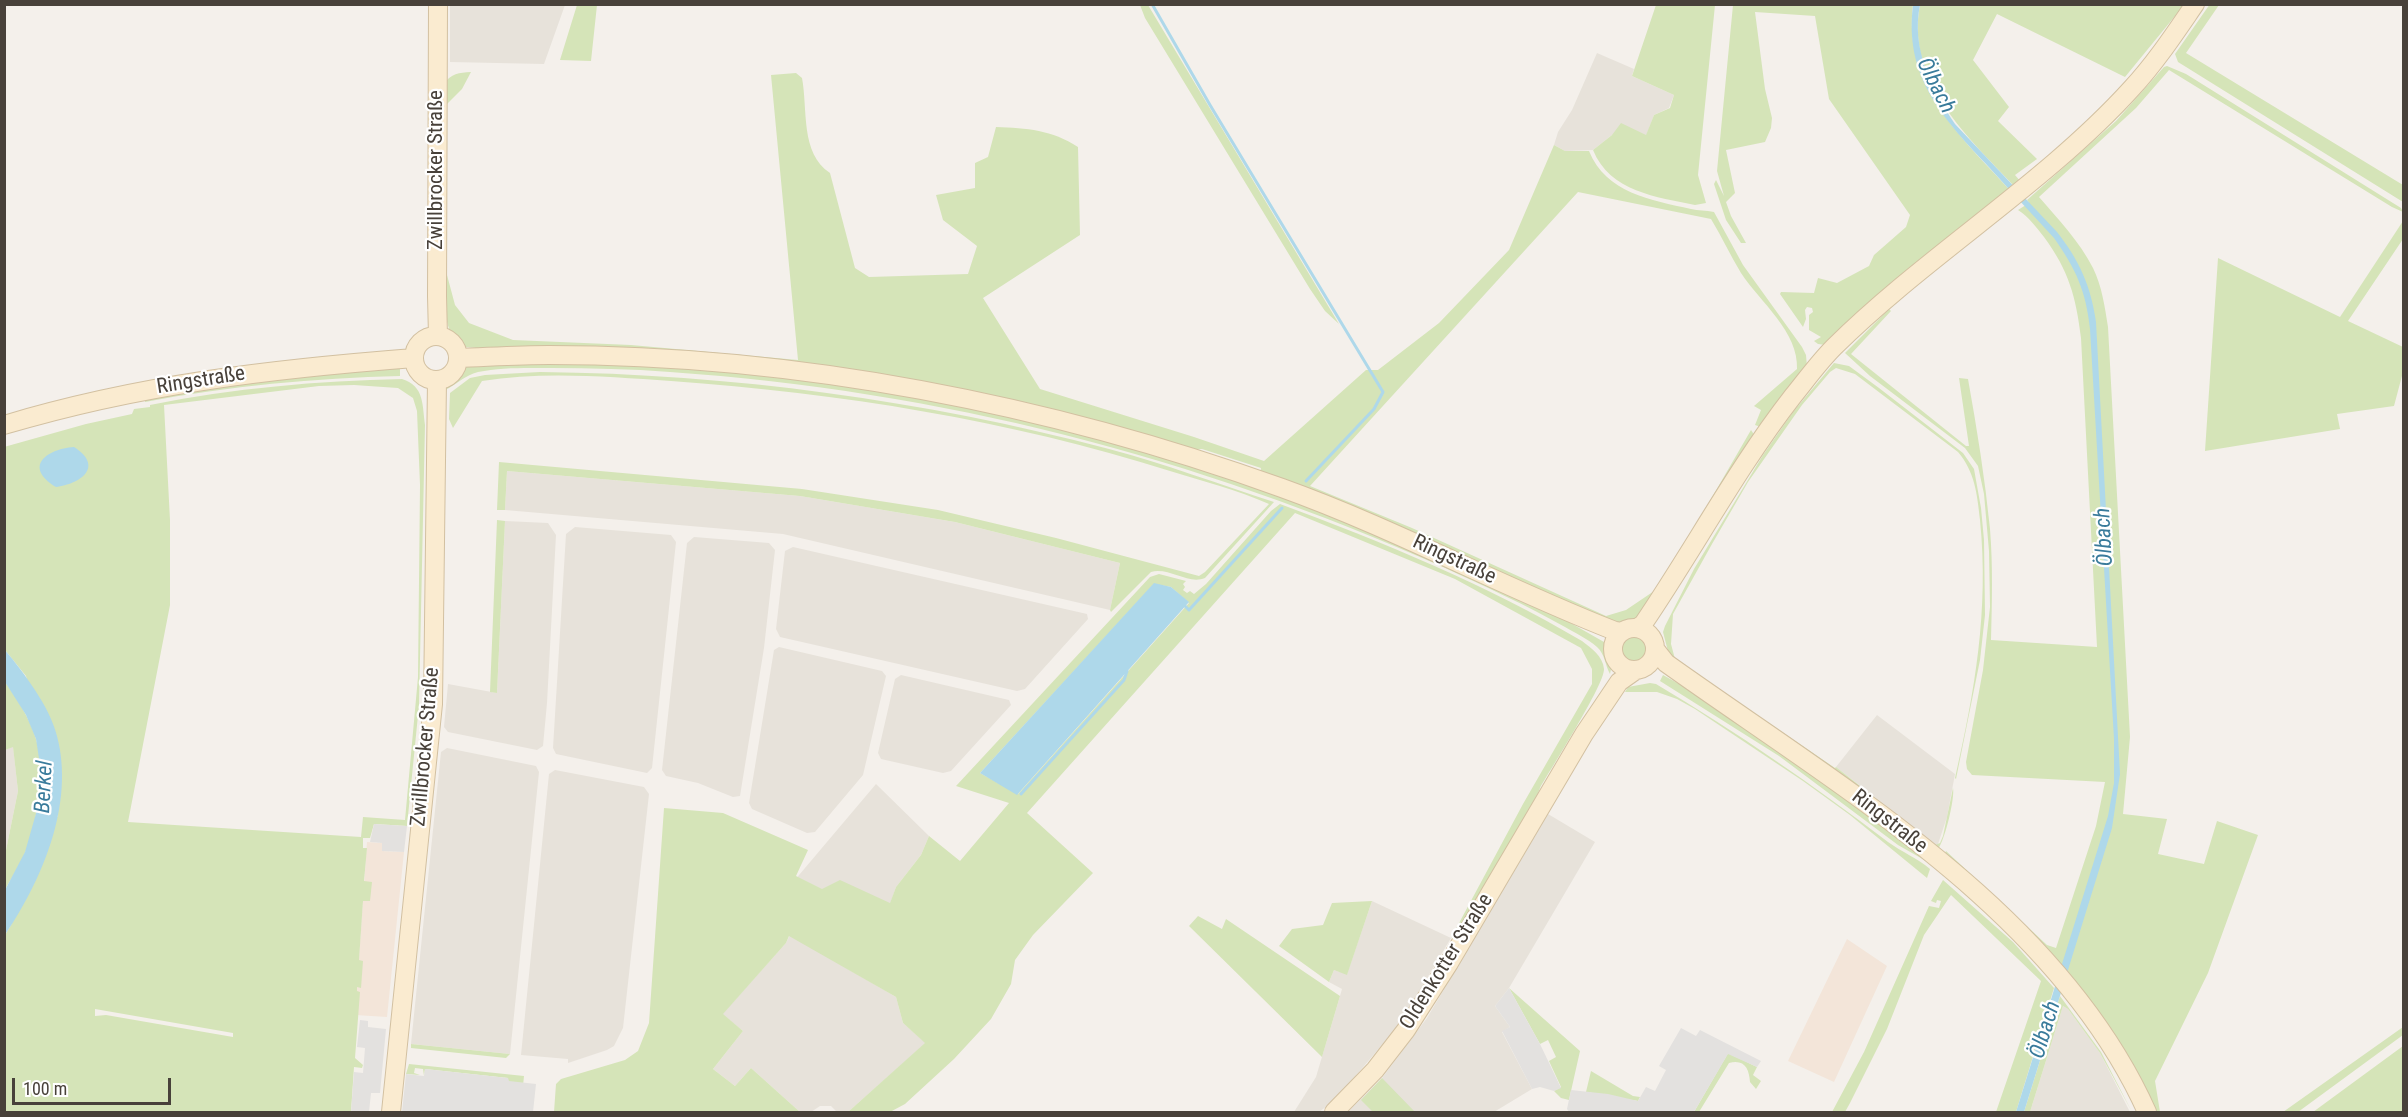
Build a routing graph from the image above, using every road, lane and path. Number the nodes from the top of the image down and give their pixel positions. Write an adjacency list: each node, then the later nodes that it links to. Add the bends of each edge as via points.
1 (438, 4): 3 (main road, Zwillbrocker Straße)
2 (2195, 4): 8 (main road, via 2160,55 2096,125 1879,304 1821,361 1776,419)
3 (438, 336): 4 (main road, via 421,341); 5 (main road, via 450,341)
4 (414, 358): 6 (main road, via 423,376); 7 (main road, Ringstraße, via 281,369 171,385)
5 (458, 358): 6 (main road, via 454,371); 8 (main road, Ringstraße, via 549,355 682,360 849,379 971,400 1166,449 1283,488 1380,526)
6 (437, 380): 12 (main road, Zwillbrocker Straße, via 433,704)
7 (4, 425)
8 (1632, 642): 9 (main road, Ringstraße, via 1626,669); 9 (main road, via 1652,660); 10 (main road, Ringstraße); 11 (main road)
9 (1640, 669): 10 (main road, Ringstraße, via 1661,672); 11 (main road, via 1619,682)
10 (1717, 699): 14 (main road, Ringstraße, via 1896,827 1994,909 2076,996 2120,1059)
11 (1584, 734): 13 (main road, Oldenkotter Straße, via 1406,1030)
12 (392, 1113)
13 (1334, 1113)
14 (2147, 1113)

